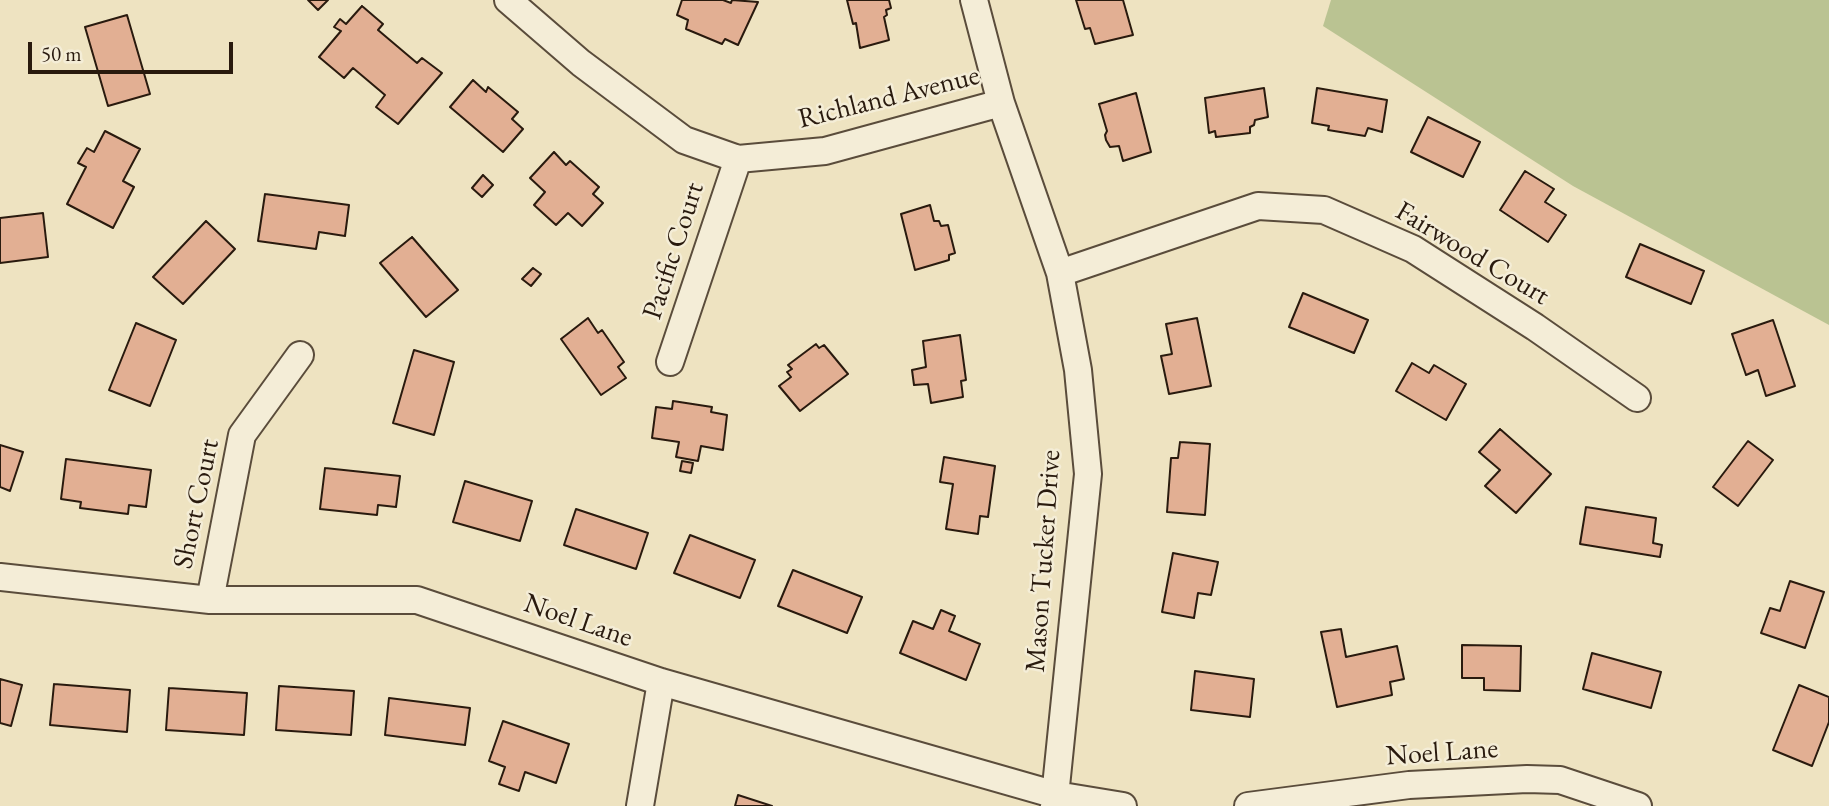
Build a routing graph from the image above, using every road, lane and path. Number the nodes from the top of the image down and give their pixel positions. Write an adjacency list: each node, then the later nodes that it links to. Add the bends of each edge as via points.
1 (508, 0): 4 (street, Richland Avenue, via 684,140)
2 (974, 0): 3 (street, Mason Tucker Drive)
3 (1001, 103): 4 (street, Richland Avenue, via 825,151); 5 (street, Mason Tucker Drive)
4 (738, 159): 7 (street, Pacific Court)
5 (1060, 273): 8 (street, Fairwood Court, via 1258,206 1324,210 1413,249); 12 (street, Mason Tucker Drive, via 1078,370 1088,474)
6 (300, 355): 10 (street, Short Court, via 242,435)
7 (670, 362)
8 (1637, 398)
9 (0, 577): 10 (street, Noel Lane)
10 (210, 600): 11 (street, Noel Lane, via 417,600)
11 (661, 682): 12 (street, Noel Lane); 13 (street)
12 (1055, 801): 14 (street, Noel Lane)
13 (640, 806)
14 (1123, 806)
15 (1248, 806): 16 (street, Noel Lane, via 1409,785 1527,779 1560,780)
16 (1638, 806)

